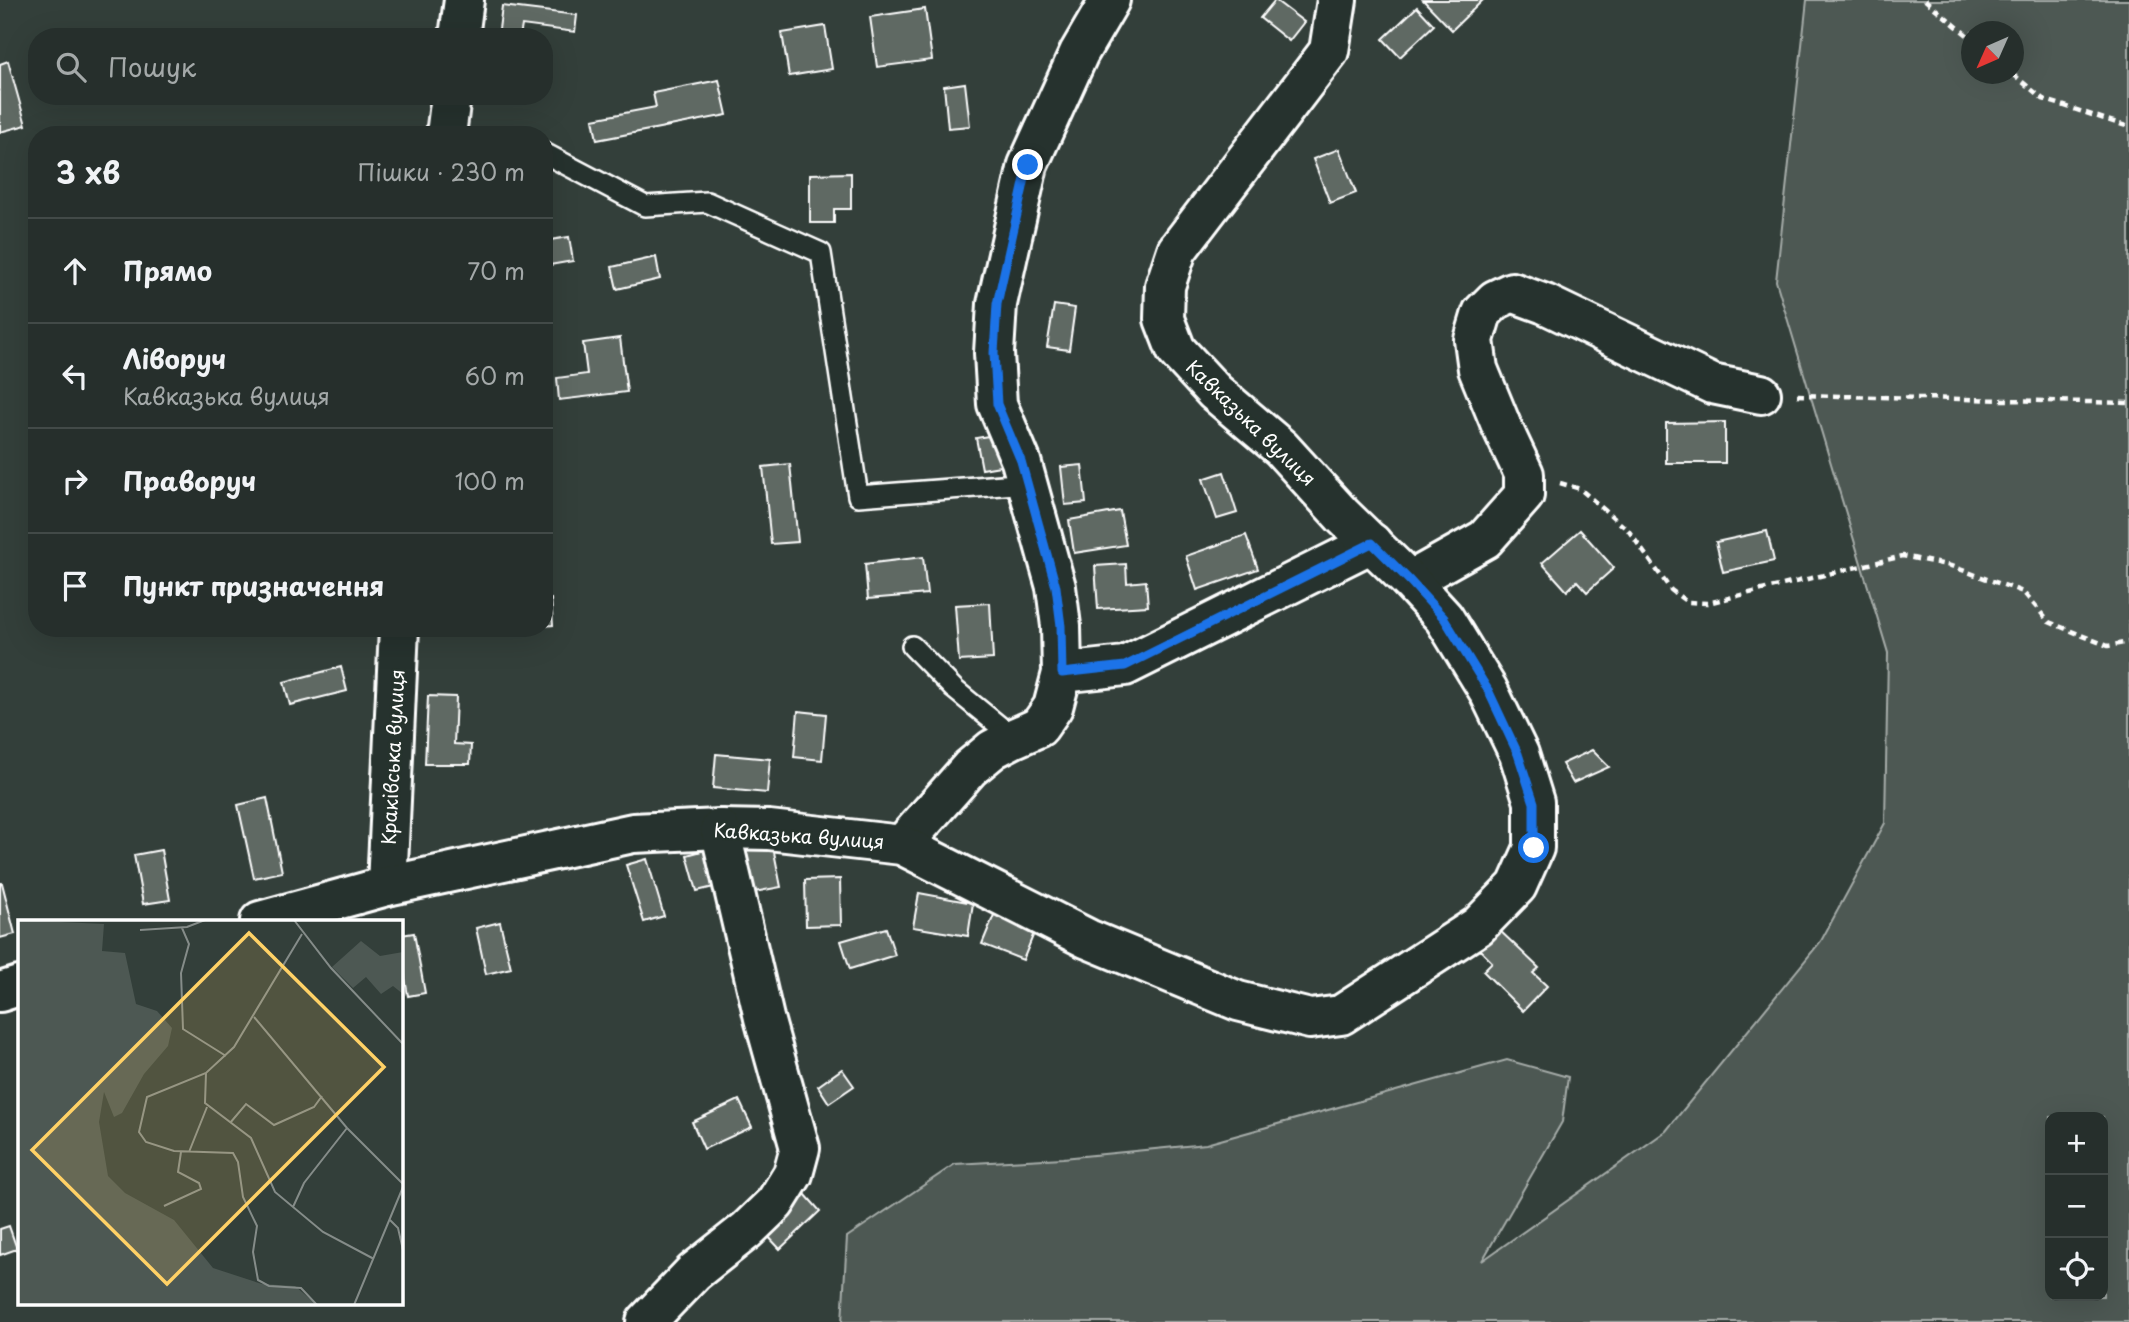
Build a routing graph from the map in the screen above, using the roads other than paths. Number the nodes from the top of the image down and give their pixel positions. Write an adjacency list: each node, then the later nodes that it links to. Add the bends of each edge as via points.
1 (464, 0): 4 (street)
2 (1110, 0): 9 (street, via 1079,53 1028,165 997,304 997,404)
3 (1337, 0): 10 (street, Кавказька вулиця, via 1329,51 1177,250 1165,286 1164,319 1176,350 1215,392 1281,448)
4 (460, 28)
5 (450, 105): 6 (street)
6 (447, 126)
7 (553, 158): 9 (lane, via 645,206 707,202 821,253 858,496)
8 (1760, 394): 11 (street, via 1712,384 1512,292 1495,300 1482,313 1474,340 1478,369 1524,474 1524,495 1485,539)
9 (1028, 483): 14 (street, via 1056,587)
10 (1372, 543): 11 (street, Кавказька вулиця); 14 (street, via 1125,666)
11 (1410, 581): 17 (street, Кавказька вулиця, via 1444,618 1488,690 1518,754 1534,803 1534,848 1517,887 1478,926 1340,1015 1310,1019 1238,1001 1088,939)
12 (399, 637): 18 (street, Краківська вулиця)
13 (912, 646): 15 (lane, via 954,689)
14 (1062, 673): 15 (street, via 1053,707 1039,727)
15 (1014, 737): 17 (street, via 970,768)
16 (720, 829): 17 (street, Кавказька вулиця); 18 (street, Кавказька вулиця, via 633,834); 22 (street, via 800,1148 793,1174 775,1203 694,1272)
17 (902, 845)
18 (387, 887): 19 (street, Кавказька вулиця)
19 (264, 920)
20 (18, 986): 21 (street)
21 (0, 992)
22 (646, 1322)

